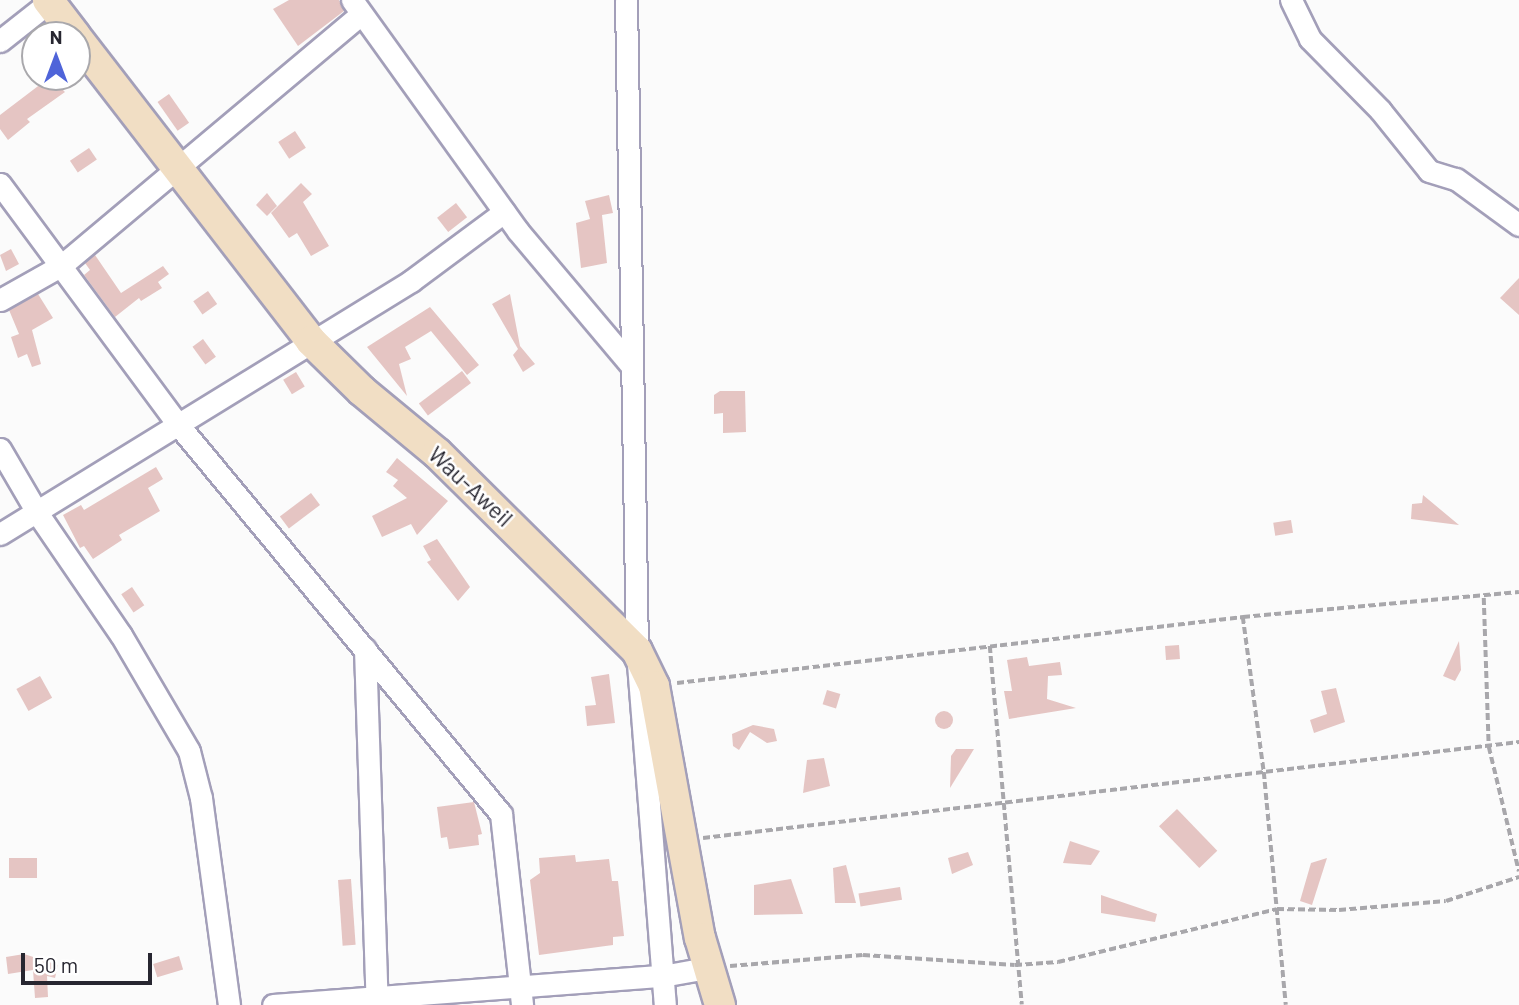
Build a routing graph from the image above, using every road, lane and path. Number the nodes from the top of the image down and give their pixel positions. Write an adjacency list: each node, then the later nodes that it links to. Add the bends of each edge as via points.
1 (626, 0): 15 (street)
2 (1290, 0): 11 (street, via 1310,39 1380,110 1429,171 1456,179)
3 (50, 1): 5 (street, Wau-Aweil); 6 (street)
4 (357, 7): 8 (street); 10 (street)
5 (64, 21)
6 (0, 41)
7 (91, 56): 8 (street, Wau-Aweil)
8 (177, 168): 12 (street); 14 (street, Wau-Aweil)
9 (0, 184): 12 (street)
10 (504, 212): 14 (street, via 439,263); 15 (street, via 597,331)
11 (1519, 225)
12 (62, 265): 13 (street); 16 (street)
13 (0, 300)
14 (311, 341): 16 (street); 25 (street, Wau-Aweil, via 461,476)
15 (630, 364): 25 (street)
16 (180, 427): 18 (street); 24 (street)
17 (0, 449): 18 (street)
18 (38, 514): 19 (street); 40 (street, via 121,635 189,751 201,798)
19 (0, 534)
20 (1519, 592): 21 (path)
21 (1484, 598): 22 (path); 28 (path)
22 (1243, 617): 23 (path); 29 (path)
23 (990, 646): 26 (path); 30 (path)
24 (365, 649): 38 (street, via 501,814); 39 (street)
25 (637, 651): 26 (street, Wau-Aweil); 37 (street)
26 (654, 686): 31 (street, Wau-Aweil)
27 (1519, 742): 28 (path)
28 (1489, 747): 29 (path); 32 (path)
29 (1264, 772): 30 (path); 34 (path)
30 (1006, 805): 31 (path); 35 (path)
31 (684, 840): 36 (street, Wau-Aweil)
32 (1519, 871)
33 (1519, 877): 34 (path, via 1446,901 1339,910)
34 (1277, 909): 35 (path, via 1058,962); 45 (path)
35 (1015, 965): 36 (path, via 863,955); 44 (path)
36 (707, 968): 37 (street); 43 (street, Wau-Aweil)
37 (662, 976): 38 (street); 42 (street)
38 (521, 996): 39 (street)
39 (377, 1001): 41 (street)
40 (229, 1005)
41 (273, 1005)
42 (666, 1005)
43 (720, 1005)
44 (1022, 1005)
45 (1286, 1005)

